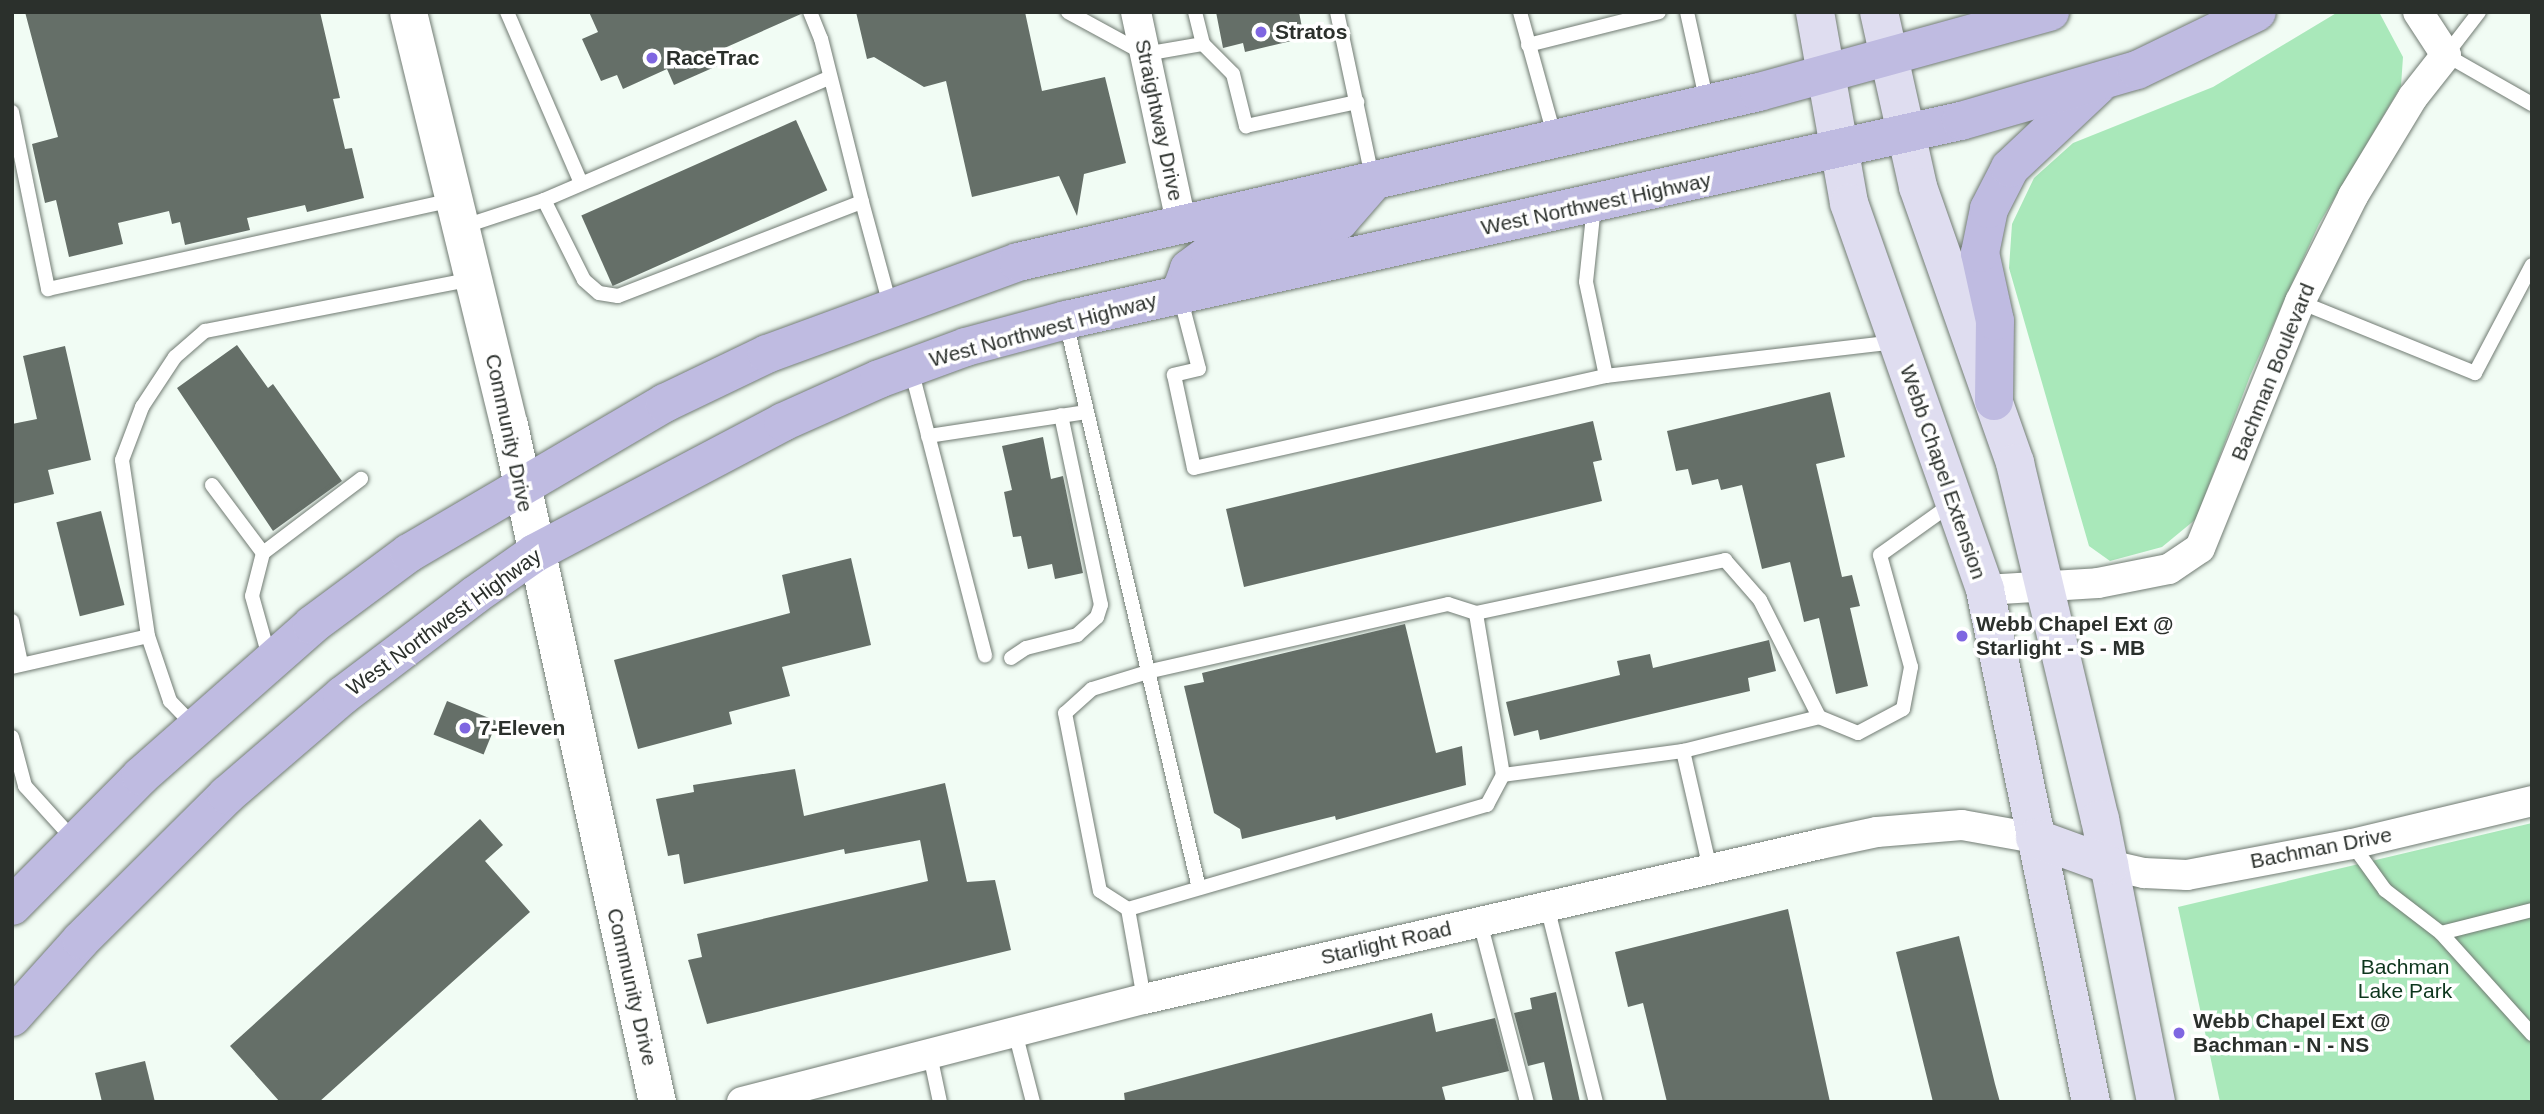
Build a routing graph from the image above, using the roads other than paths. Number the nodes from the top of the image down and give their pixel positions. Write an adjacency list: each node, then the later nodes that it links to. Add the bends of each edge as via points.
1 (408, 12): 37 (street, Community Drive)
2 (507, 12): 33 (lane)
3 (810, 12): 23 (lane, via 821,39)
4 (1068, 12): 19 (lane)
5 (1136, 12): 19 (street, Straightway Drive)
6 (1195, 12): 17 (lane)
7 (1337, 12): 25 (lane)
8 (1520, 12): 18 (lane)
9 (1659, 12): 18 (lane)
10 (1687, 12): 27 (lane)
11 (1815, 12): 22 (main road, Webb Chapel Extension)
12 (1879, 12): 21 (main road)
13 (2050, 12): 21 (main road)
14 (2258, 12): 24 (main road, West Northwest Highway, via 2137,70)
15 (2418, 12): 20 (street)
16 (2479, 12): 20 (lane)
17 (1203, 44): 19 (lane); 25 (lane, via 1233,74 1247,126)
18 (1528, 45): 30 (lane)
19 (1145, 54): 38 (street, Straightway Drive)
20 (2446, 55): 26 (lane); 42 (street, Bachman Boulevard, via 2413,97 2353,196)
21 (1889, 57): 22 (main road); 29 (main road)
22 (1827, 74): 27 (main road); 31 (main road, Webb Chapel Extension)
23 (828, 78): 33 (lane); 35 (lane)
24 (2104, 79): 29 (main road, West Northwest Highway); 48 (main road, via 2010,168 1989,209 1980,253 1995,321)
25 (1357, 103): 32 (lane)
26 (2532, 104)
27 (1707, 105): 30 (main road)
28 (12, 112): 37 (lane, via 48,289)
29 (1906, 134): 31 (main road, West Northwest Highway); 48 (main road, via 1918,187)
30 (1555, 139): 32 (main road)
31 (1839, 150): 36 (main road, West Northwest Highway); 45 (main road, Webb Chapel Extension, via 1849,204)
32 (1373, 182): 38 (main road); 41 (main road, via 1339,220 1210,253 1189,269)
33 (581, 183): 34 (lane)
34 (544, 200): 35 (lane, via 584,280 599,293 618,296); 37 (lane)
35 (862, 202): 43 (lane)
36 (1594, 204): 41 (main road, West Northwest Highway); 47 (lane, via 1586,282)
37 (458, 214): 40 (street, Community Drive)
38 (1182, 227): 43 (main road, via 1018,262)
39 (2532, 265): 42 (lane, via 2475,373)
40 (473, 278): 54 (street, Community Drive); 62 (lane, via 205,331 175,357 142,407 122,460)
41 (1180, 294): 44 (main road, West Northwest Highway); 47 (lane, via 1199,369 1174,375 1194,468)
42 (2300, 302): 58 (street, Bachman Boulevard, via 2200,548 2169,569 2098,583)
43 (890, 305): 54 (main road, via 767,354 676,397)
44 (1066, 320): 46 (main road, West Northwest Highway); 49 (lane)
45 (1898, 342): 47 (lane); 55 (main road, Webb Chapel Extension)
46 (911, 367): 51 (lane); 57 (main road, West Northwest Highway, via 783,422)
47 (1606, 376)
48 (1994, 401): 58 (main road, via 2015,463)
49 (1086, 412): 50 (lane); 67 (lane)
50 (1061, 415): 51 (lane); 64 (lane, via 1101,606 1097,617 1077,635 1026,648)
51 (928, 436): 63 (lane)
52 (361, 479): 56 (lane)
53 (212, 485): 56 (lane)
54 (521, 486): 57 (street, Community Drive); 65 (main road, via 409,553)
55 (1953, 502): 59 (main road, Webb Chapel Extension); 68 (lane, via 1880,555 1911,667 1903,709 1858,733)
56 (263, 553): 65 (lane, via 252,596)
57 (535, 553): 87 (main road, West Northwest Highway, via 406,646 256,769 81,940); 91 (street, Community Drive)
58 (2044, 586): 59 (street, Bachman Boulevard); 77 (main road)
59 (1985, 590): 74 (main road, Webb Chapel Extension)
60 (1476, 613): 67 (lane, via 1448,604); 68 (lane, via 1725,560 1760,600); 72 (lane)
61 (12, 621): 66 (lane)
62 (148, 636): 66 (lane); 69 (lane, via 170,701)
63 (985, 656)
64 (1011, 658)
65 (270, 662): 69 (main road)
66 (17, 665)
67 (1151, 671): 79 (lane); 82 (lane, via 1092,689 1065,713 1100,891)
68 (1819, 717): 71 (lane)
69 (197, 729): 75 (main road)
70 (12, 737): 75 (lane, via 25,786)
71 (1683, 751): 72 (lane); 78 (lane)
72 (1503, 775): 79 (lane, via 1487,805)
73 (2532, 801): 76 (street, Bachman Drive)
74 (2035, 838): 77 (main road); 78 (street, Starlight Road, via 1962,825 1877,832); 97 (main road, Webb Chapel Extension)
75 (74, 840): 80 (main road)
76 (2352, 844): 77 (street, Bachman Drive, via 2187,875); 85 (lane, via 2385,890)
77 (2109, 865): 98 (main road)
78 (1710, 869): 81 (street, Starlight Road)
79 (1199, 888): 82 (lane)
80 (12, 905)
81 (1547, 906): 84 (street, Starlight Road); 96 (lane)
82 (1128, 909): 86 (lane)
83 (2532, 910): 85 (lane)
84 (1480, 922): 86 (street, Starlight Road); 95 (lane)
85 (2441, 933): 89 (lane)
86 (1144, 999): 88 (street, Starlight Road)
87 (12, 1017)
88 (1015, 1032): 90 (street, Starlight Road); 94 (lane)
89 (2532, 1034)
90 (930, 1055): 92 (street, Starlight Road); 93 (lane)
91 (657, 1102)
92 (742, 1102)
93 (940, 1102)
94 (1033, 1102)
95 (1527, 1102)
96 (1596, 1102)
97 (2091, 1102)
98 (2156, 1102)

